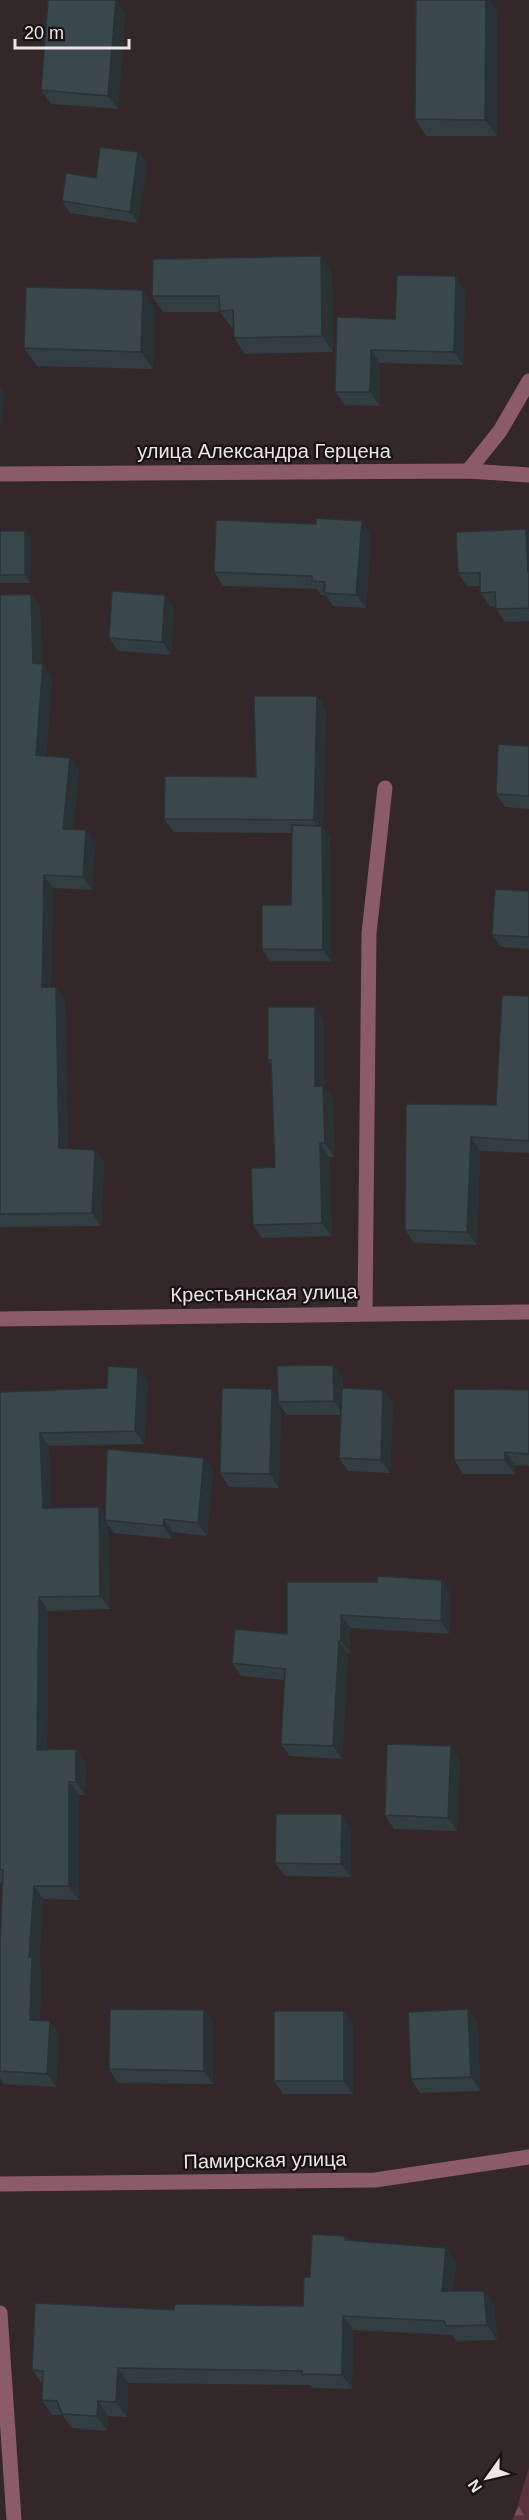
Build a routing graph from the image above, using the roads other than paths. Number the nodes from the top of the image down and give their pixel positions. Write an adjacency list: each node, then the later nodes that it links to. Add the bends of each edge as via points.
1 (529, 381): 2 (street, via 500,431)
2 (468, 471): 3 (street, улица Александра Герцена); 4 (street, улица Александра Герцена)
3 (0, 474)
4 (529, 475)
5 (385, 788): 7 (street, via 369,933)
6 (529, 1312): 7 (street, Крестьянская улица)
7 (365, 1313): 8 (street, Крестьянская улица)
8 (0, 1319)
9 (529, 2157): 10 (street, Памирская улица, via 375,2180)
10 (0, 2184)
11 (0, 2313): 12 (street)
12 (14, 2520)

